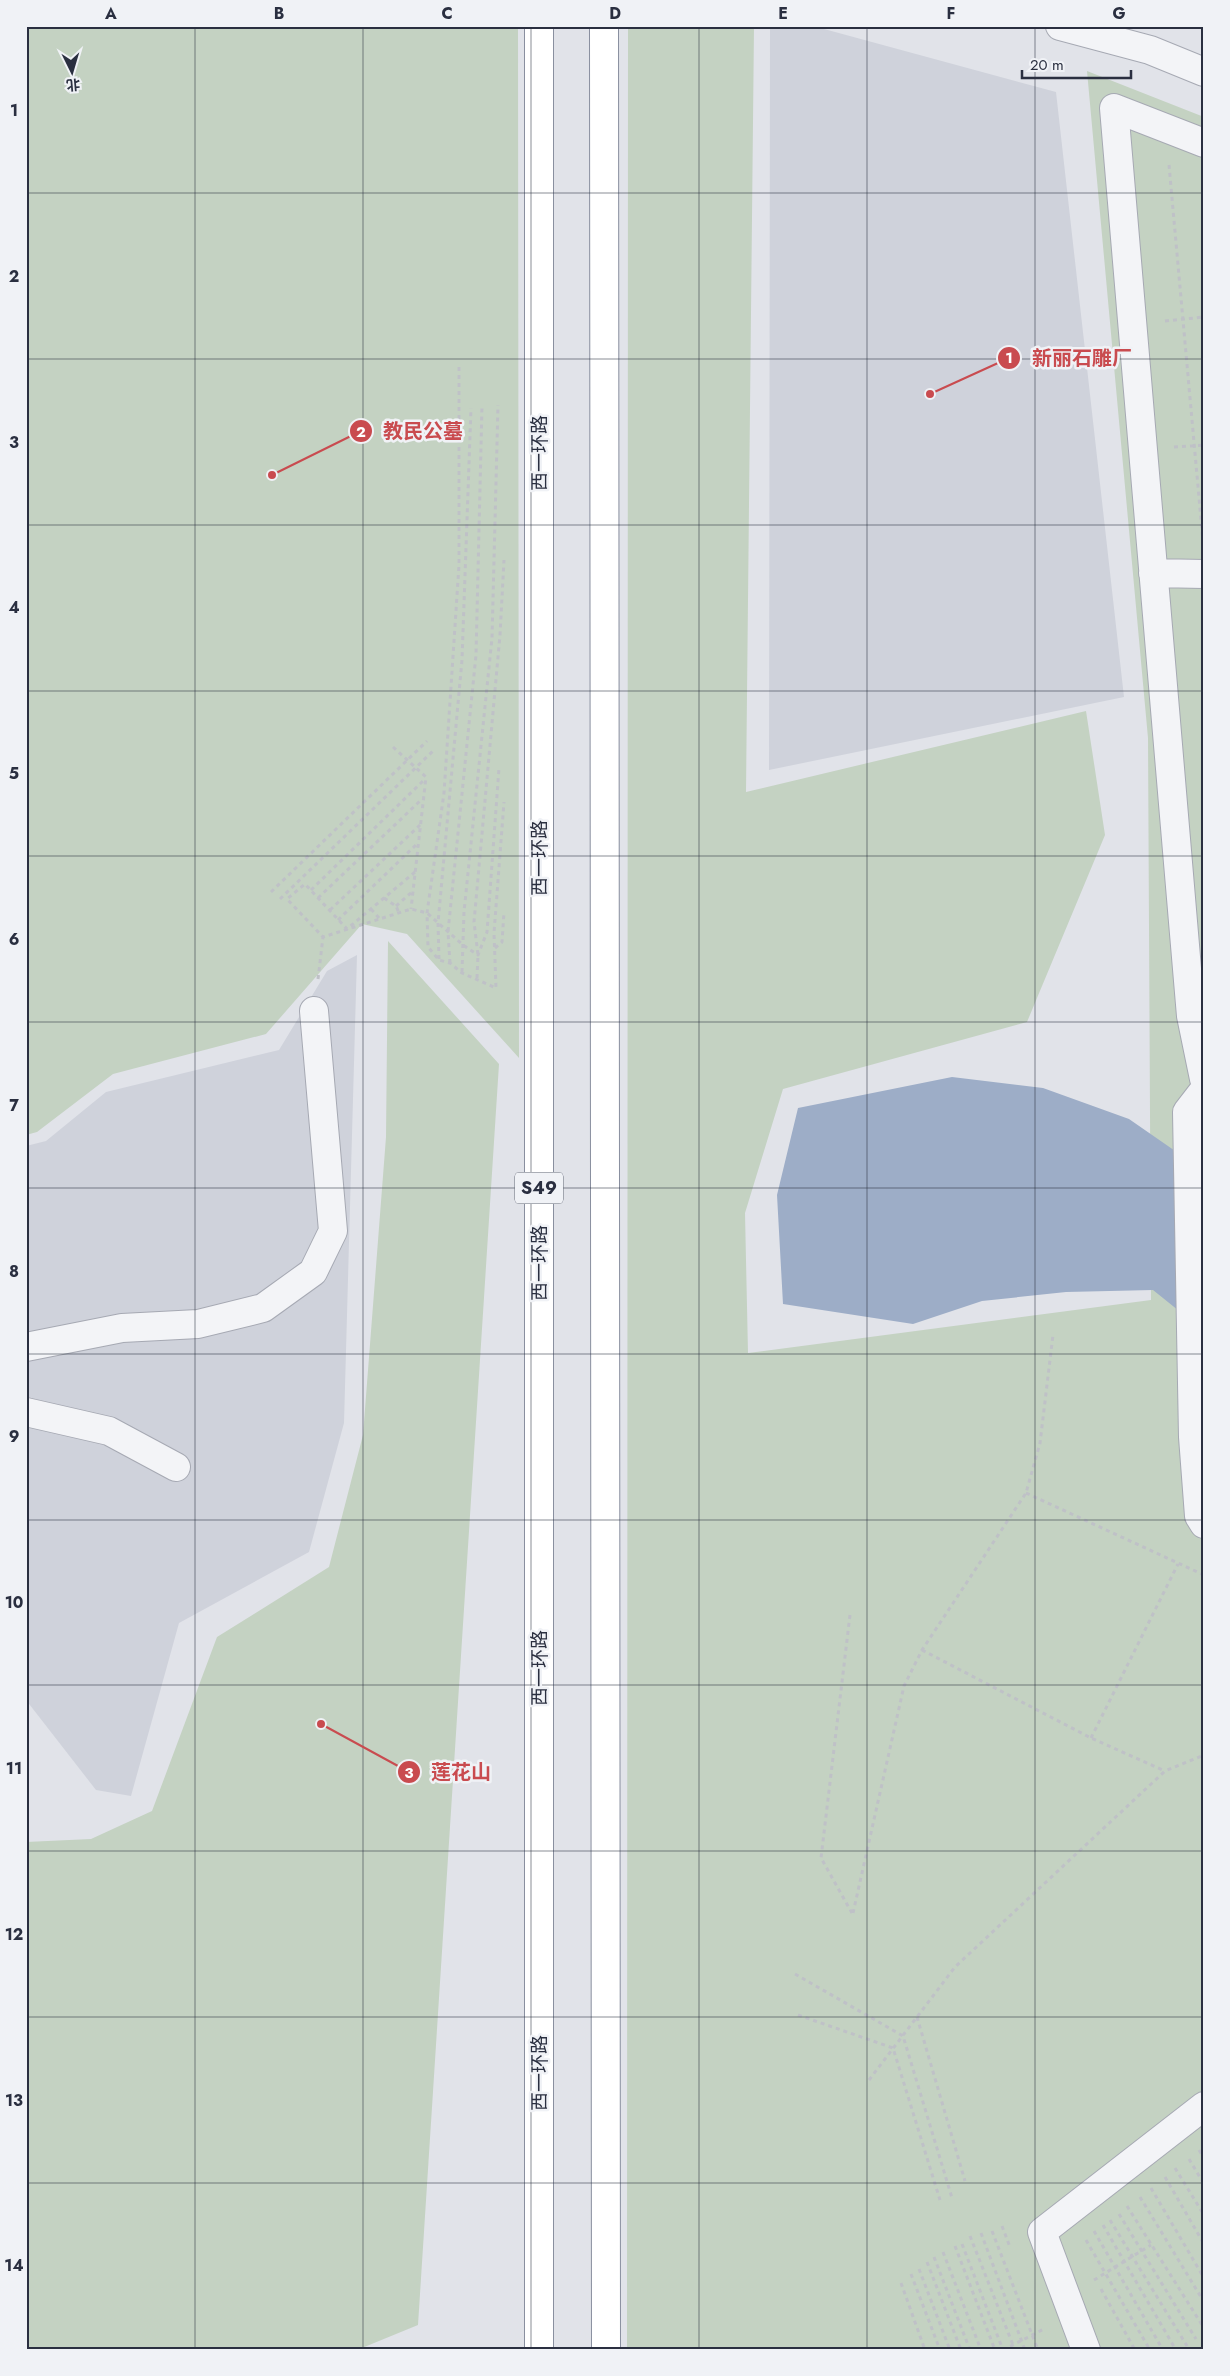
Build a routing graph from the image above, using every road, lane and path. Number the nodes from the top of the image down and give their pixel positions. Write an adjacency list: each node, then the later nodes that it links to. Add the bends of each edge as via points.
1 (539, 26): 115 (highway, 西一环路 / S49)
2 (604, 26): 116 (highway)
3 (1060, 26): 4 (street, via 1150,50)
4 (1204, 72)
5 (1166, 128): 6 (street); 8 (path); 9 (street, via 1114,108)
6 (1204, 143)
7 (1204, 317): 8 (path)
8 (1183, 319): 9 (path); 14 (path)
9 (1132, 324): 16 (street)
10 (459, 367): 43 (path, via 459,565 444,793)
11 (498, 404): 52 (path, via 492,638)
12 (482, 405): 50 (path, via 476,655)
13 (471, 408): 47 (path, via 462,660)
14 (1204, 550)
15 (504, 556): 53 (path, via 474,922)
16 (1153, 573): 17 (street); 59 (street)
17 (1204, 574)
18 (427, 741): 21 (path)
19 (393, 747): 21 (path)
20 (434, 750): 22 (path)
21 (407, 760): 22 (path); 31 (path)
22 (415, 767): 24 (path, via 426,777); 33 (path)
23 (499, 768): 53 (path, via 487,932)
24 (424, 781): 26 (path); 30 (path)
25 (504, 796): 57 (path, via 494,933 496,988)
26 (422, 799): 27 (path); 34 (path)
27 (420, 825): 28 (path); 41 (path)
28 (417, 843): 29 (path); 46 (path)
29 (415, 872): 32 (path); 35 (path)
30 (311, 890): 34 (path); 37 (path, via 305,884)
31 (271, 892)
32 (413, 892): 38 (path); 40 (path)
33 (284, 896): 36 (path); 37 (path)
34 (318, 898): 41 (path)
35 (384, 898): 38 (path); 39 (path)
36 (280, 899)
37 (287, 899): 51 (path)
38 (396, 906): 42 (path)
39 (371, 909): 44 (path); 45 (path)
40 (411, 909): 42 (path); 43 (path)
41 (330, 910): 46 (path)
42 (399, 913): 45 (path)
43 (427, 913): 47 (path); 54 (path, via 428,946)
44 (361, 918): 48 (path); 49 (path)
45 (381, 919): 48 (path)
46 (338, 920): 49 (path)
47 (438, 922): 50 (path); 54 (path)
48 (368, 923): 49 (path)
49 (347, 929): 51 (path)
50 (448, 932): 52 (path); 55 (path)
51 (323, 937): 58 (path)
52 (463, 945): 53 (path); 56 (path)
53 (478, 955): 57 (path)
54 (439, 960): 55 (path)
55 (450, 963): 56 (path)
56 (462, 973): 57 (path)
57 (477, 978)
58 (314, 1010): 63 (street, via 333,1231 313,1272 263,1308 198,1324 122,1328)
59 (1197, 1021): 60 (street)
60 (1204, 1079)
61 (1204, 1090): 67 (street, via 1187,1112 1194,1447 1199,1516)
62 (1053, 1335): 66 (path, via 1040,1443)
63 (26, 1347)
64 (26, 1412): 65 (street, via 110,1431)
65 (176, 1467)
66 (1026, 1493): 68 (path); 71 (path)
67 (1204, 1524)
68 (1178, 1564): 69 (path); 72 (path)
69 (1204, 1575)
70 (850, 1615): 71 (path, via 820,1858 853,1914 904,1686)
71 (922, 1650): 72 (path)
72 (1091, 1738): 74 (path)
73 (1204, 1755): 74 (path)
74 (1165, 1771): 77 (path, via 955,1967)
75 (795, 1974): 78 (path)
76 (798, 2015): 79 (path)
77 (917, 2017): 78 (path); 83 (path)
78 (902, 2036): 79 (path); 84 (path)
79 (893, 2048): 80 (path); 85 (path)
80 (869, 2080)
81 (1204, 2106): 82 (street)
82 (1110, 2179): 86 (path); 91 (path); 92 (path); 94 (path); 96 (path); 99 (path); 100 (path); 103 (path); 104 (path); 107 (path); 108 (street, via 1042,2232)
83 (964, 2181)
84 (952, 2198)
85 (940, 2200)
86 (1204, 2215)
87 (992, 2231): 110 (path)
88 (981, 2233): 112 (path)
89 (970, 2236): 113 (path)
90 (962, 2244): 124 (path)
91 (1204, 2244)
92 (1151, 2245): 94 (path); 109 (path)
93 (955, 2246): 123 (path)
94 (1141, 2251): 96 (path); 111 (path)
95 (943, 2252): 122 (path)
96 (1132, 2256): 99 (path); 114 (path)
97 (934, 2258): 121 (path)
98 (927, 2262): 120 (path)
99 (1124, 2262): 100 (path); 131 (path)
100 (1115, 2267): 103 (path); 130 (path)
101 (919, 2268): 119 (path)
102 (910, 2274): 118 (path)
103 (1105, 2274): 105 (path); 129 (path)
104 (1204, 2278)
105 (1090, 2282)
106 (901, 2283): 117 (path)
107 (1204, 2302)
108 (1073, 2314): 110 (path); 128 (street)
109 (1204, 2328)
110 (1032, 2335): 112 (path); 127 (path)
111 (1196, 2339)
112 (1022, 2340): 113 (path); 126 (path)
113 (1012, 2345): 124 (path); 125 (path)
114 (1187, 2346)
115 (539, 2350)
116 (606, 2350)
117 (925, 2350)
118 (940, 2350)
119 (950, 2350)
120 (961, 2350)
121 (970, 2350)
122 (981, 2350)
123 (996, 2350)
124 (1003, 2350)
125 (1014, 2350)
126 (1026, 2350)
127 (1038, 2350)
128 (1086, 2350)
129 (1150, 2350)
130 (1163, 2350)
131 (1176, 2350)

